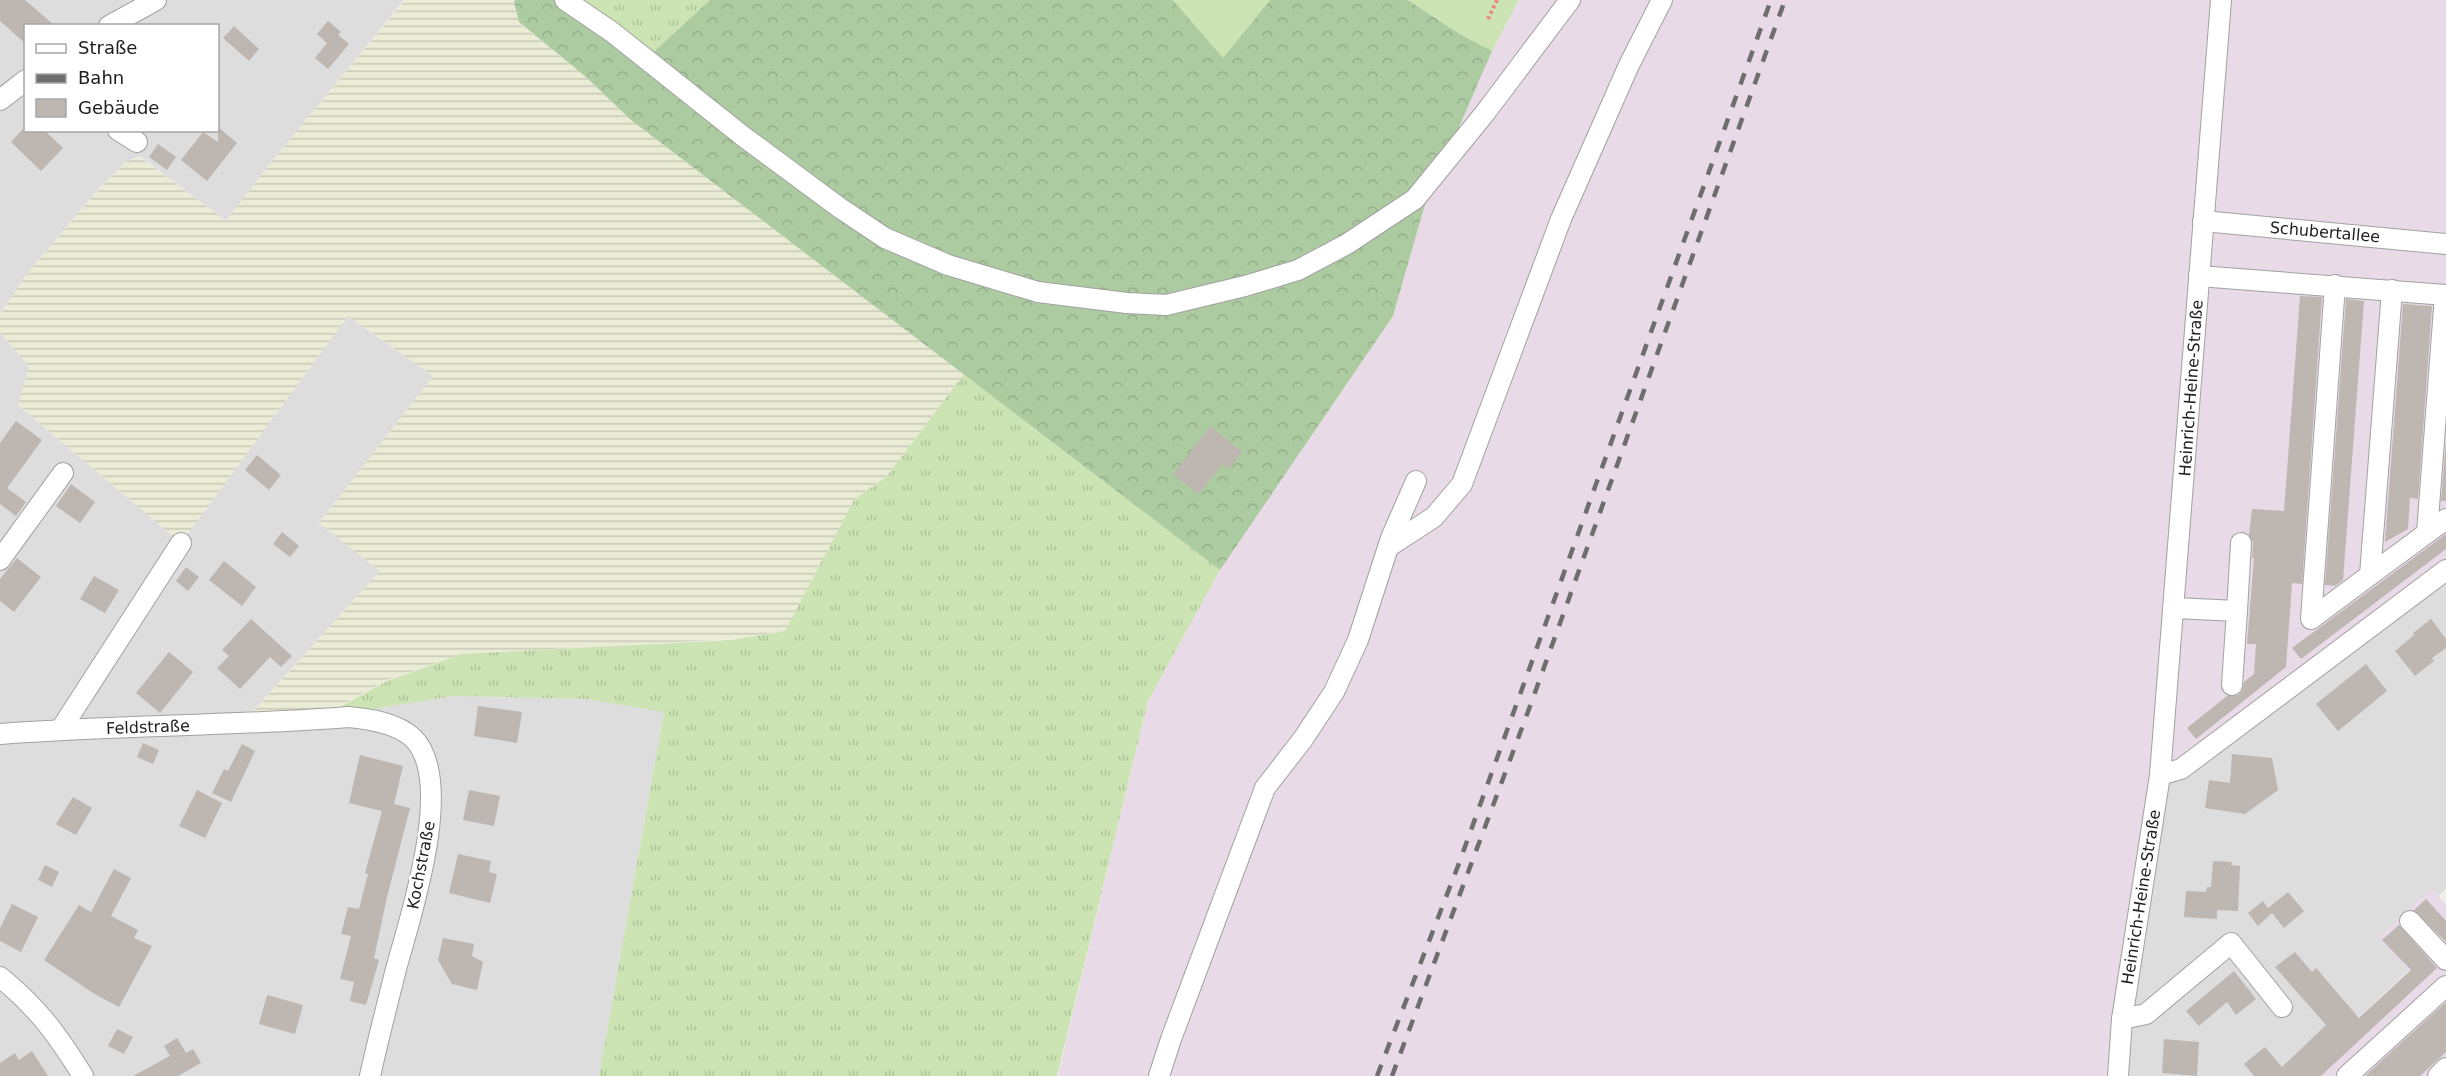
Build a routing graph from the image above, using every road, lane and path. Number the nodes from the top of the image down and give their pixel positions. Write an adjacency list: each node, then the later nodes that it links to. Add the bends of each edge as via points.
1 (156, 0): 8 (street)
2 (565, 0): 4 (street, via 830,201 885,238 948,265 1038,292 1166,304 1298,270 1347,244 1415,199)
3 (1497, 0): 7 (path)
4 (1570, 0)
5 (1662, 0): 26 (street, via 1561,219 1462,484 1434,517)
6 (2221, 0): 13 (street, Heinrich-Heine-Straße)
7 (1488, 19)
8 (113, 24)
9 (24, 82): 10 (street)
10 (0, 100)
11 (121, 132): 12 (street)
12 (137, 142)
13 (2203, 221): 14 (street, Schubertallee); 15 (street, Heinrich-Heine-Straße)
14 (2446, 244)
15 (2199, 276): 16 (street); 30 (street, Heinrich-Heine-Straße)
16 (2335, 285): 17 (street); 29 (street, via 2311,619)
17 (2392, 290): 18 (street); 29 (street)
18 (2446, 295): 23 (street)
19 (63, 473): 22 (street)
20 (1416, 481): 26 (street)
21 (2446, 519): 23 (street)
22 (8, 533): 27 (street)
23 (2427, 533): 29 (street)
24 (181, 543): 34 (street)
25 (2241, 543): 31 (street)
26 (1388, 548): 46 (street, via 1358,640 1334,692 1265,788)
27 (0, 560)
28 (2446, 570): 36 (street, via 2181,769)
29 (2370, 575)
30 (2175, 608): 31 (street); 36 (street, Heinrich-Heine-Straße)
31 (2237, 611): 32 (street)
32 (2232, 685)
33 (296, 721): 34 (street, Feldstraße); 45 (street, Kochstraße, via 349,717 396,727 414,739 429,769 431,814 423,867)
34 (61, 729): 35 (street, Feldstraße)
35 (0, 734)
36 (2160, 775): 42 (street, Heinrich-Heine-Straße)
37 (2410, 921): 38 (street)
38 (2446, 960)
39 (0, 977): 44 (street, via 30,1002)
40 (2446, 986): 48 (street)
41 (2282, 1006): 42 (street, via 2231,943 2146,1014)
42 (2122, 1019): 47 (street, Heinrich-Heine-Straße)
43 (2446, 1068): 49 (street)
44 (82, 1076)
45 (370, 1076)
46 (1159, 1076)
47 (2118, 1076)
48 (2347, 1076)
49 (2438, 1076)

